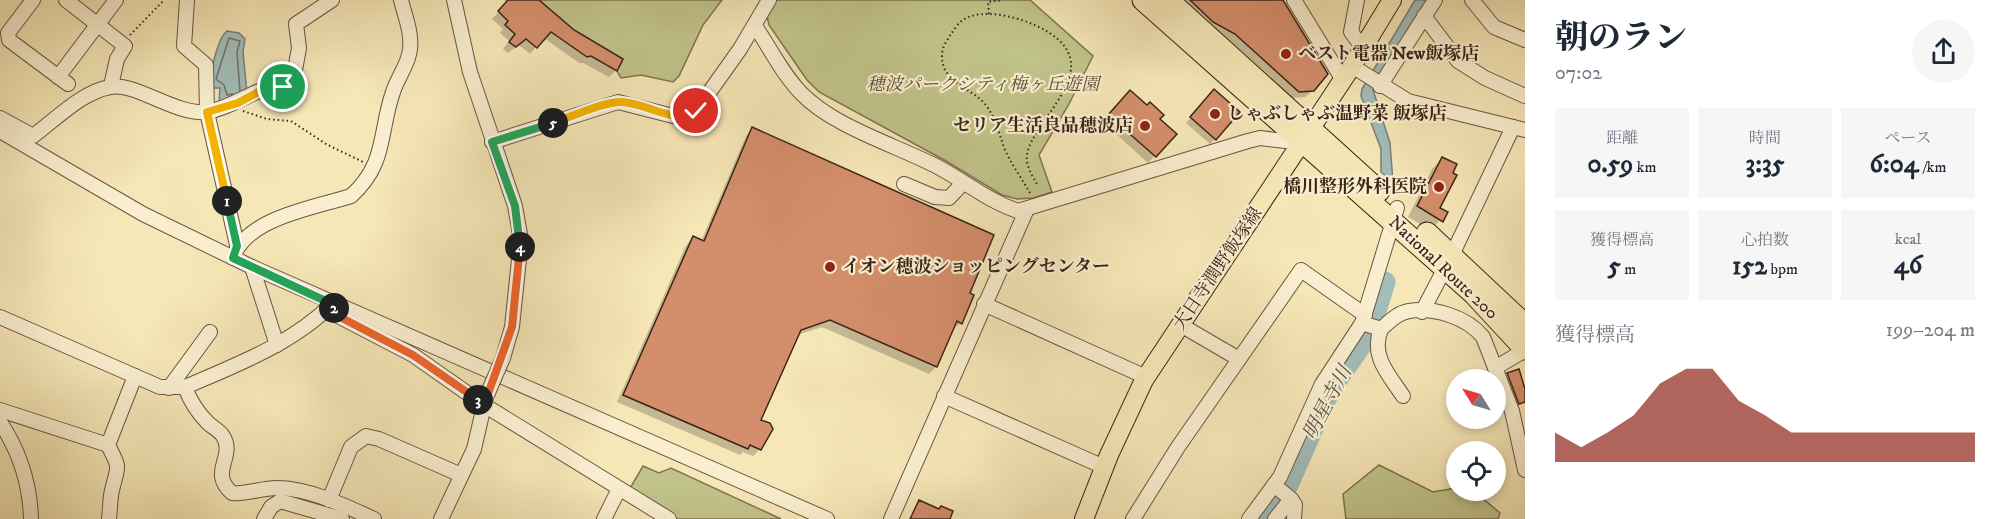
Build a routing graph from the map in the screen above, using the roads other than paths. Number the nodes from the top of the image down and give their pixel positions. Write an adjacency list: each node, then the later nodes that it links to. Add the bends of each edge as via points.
1 (33, 0): 17 (street, via 8,33 9,40 63,81)
2 (66, 0): 17 (street)
3 (116, 0): 17 (street)
4 (187, 0): 25 (street, via 184,46 206,65)
5 (332, 0): 25 (street, via 296,24 299,48 293,81)
6 (401, 0): 35 (street, via 410,33 410,52 390,100 375,168 351,196 257,227)
7 (454, 0): 30 (street, via 470,72)
8 (770, 0): 18 (street)
9 (1143, 0): 29 (highway, National Route 200)
10 (1168, 0): 29 (highway, National Route 200)
11 (1294, 0): 21 (street)
12 (1357, 0): 20 (street, via 1351,32)
13 (1392, 0): 20 (main road, 大日寺潤野飯塚線)
14 (1435, 0): 16 (street)
15 (1472, 0): 19 (street, via 1494,27)
16 (1424, 16): 22 (street); 24 (street, via 1458,61)
17 (98, 24): 23 (street, via 124,46)
18 (755, 26): 30 (street, via 696,111 687,116 618,102); 31 (street, via 796,88 816,106)
19 (1525, 40)
20 (1364, 49): 21 (main road, 大日寺潤野飯塚線)
21 (1352, 73): 22 (street); 29 (main road, 大日寺潤野飯塚線)
22 (1379, 85): 27 (street, via 1408,101)
23 (111, 86): 25 (street, via 180,109); 26 (street, via 82,99 33,136)
24 (1525, 96)
25 (207, 112): 35 (street)
26 (0, 118)
27 (1519, 128): 36 (street)
28 (0, 130): 35 (street, via 143,214)
29 (1307, 136): 33 (street, via 1260,138); 34 (highway, National Route 200); 42 (main road, 大日寺潤野飯塚線)
30 (492, 142): 56 (street, bridge, via 515,206 521,240 512,327)
31 (963, 183): 32 (street, via 949,198 942,199); 33 (street, via 996,204 1018,211)
32 (903, 184)
33 (1030, 204): 39 (street)
34 (1396, 215): 36 (highway, National Route 200); 43 (street)
35 (235, 252): 37 (street)
36 (1448, 261): 40 (street); 44 (highway, National Route 200); 47 (highway, National Route 200)
37 (252, 267): 38 (street); 46 (street)
38 (332, 304): 46 (street); 56 (street, via 338,316 413,355); 74 (street)
39 (984, 304): 51 (street); 54 (street)
40 (1422, 312): 43 (street, via 1409,311); 49 (street, via 1452,316 1475,327)
41 (0, 317): 50 (street)
42 (1179, 324): 48 (street); 51 (main road, 大日寺潤野飯塚線)
43 (1370, 324): 48 (street, via 1301,270); 55 (street, via 1377,352); 64 (street, via 1322,384 1288,462)
44 (1525, 325)
45 (210, 332): 53 (street)
46 (277, 345): 52 (street)
47 (1525, 350): 49 (street)
48 (1239, 359): 77 (street)
49 (1495, 368): 61 (street, via 1512,411)
50 (135, 376): 53 (street); 59 (street)
51 (1146, 377): 60 (main road, 大日寺潤野飯塚線)
52 (185, 387): 53 (street); 65 (street, via 198,412 223,435 227,451 220,472 222,482 232,493 276,488)
53 (169, 388)
54 (944, 396): 60 (street); 75 (street)
55 (1403, 396)
56 (486, 400): 62 (street, via 474,449); 63 (street)
57 (0, 410): 59 (street)
58 (0, 422): 66 (street, via 13,441 26,480)
59 (108, 445): 67 (street, via 118,463)
60 (1104, 467): 76 (main road, 大日寺潤野飯塚線)
61 (1525, 470)
62 (461, 476): 65 (street, via 366,436 351,447); 71 (street)
63 (619, 489): 72 (street); 73 (street)
64 (1282, 492): 78 (street); 79 (street); 80 (street, via 1294,505)
65 (328, 511): 68 (street, via 280,501); 69 (street); 70 (street)
66 (31, 519)
67 (109, 519)
68 (264, 519)
69 (342, 519)
70 (374, 519)
71 (441, 519)
72 (604, 519)
73 (668, 519)
74 (827, 519)
75 (891, 519)
76 (1084, 519)
77 (1132, 519)
78 (1249, 519)
79 (1275, 519)
80 (1294, 519)

